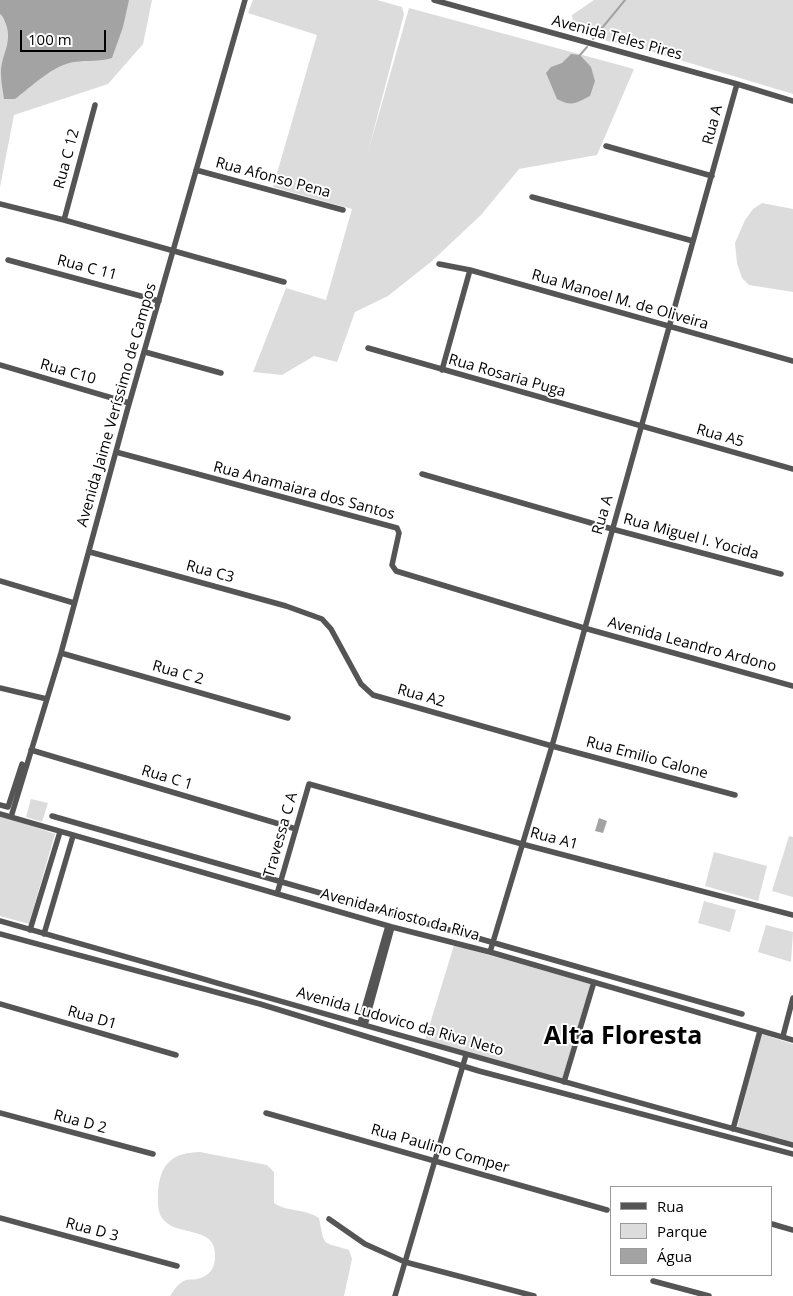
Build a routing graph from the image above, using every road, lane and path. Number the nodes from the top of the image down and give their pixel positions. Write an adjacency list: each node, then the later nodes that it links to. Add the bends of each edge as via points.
1 (246, 0): 7 (street, Avenida Jaime Veríssimo de Campos)
2 (434, 0): 3 (street, Avenida Teles Pires)
3 (737, 84): 4 (street, Avenida Teles Pires); 8 (street, Rua A)
4 (793, 101)
5 (95, 105): 12 (street, Rua C 12)
6 (606, 146): 8 (street)
7 (196, 170): 11 (street, Rua Afonso Pena); 14 (street, Avenida Jaime Veríssimo de Campos)
8 (712, 176): 13 (street, Rua A)
9 (532, 197): 13 (street)
10 (0, 204): 12 (street)
11 (343, 210)
12 (64, 220): 14 (street)
13 (693, 241): 20 (street, Rua A)
14 (174, 251): 18 (street); 19 (street, Avenida Jaime Veríssimo de Campos)
15 (8, 260): 19 (street, Rua C 11)
16 (439, 264): 17 (street, Rua Manoel M. de Oliveira)
17 (470, 270): 20 (street, Rua Manoel M. de Oliveira); 25 (street)
18 (284, 282)
19 (159, 301): 22 (street, Avenida Jaime Veríssimo de Campos)
20 (669, 327): 23 (street, Rua Manoel M. de Oliveira); 28 (street, Rua A)
21 (368, 348): 25 (street, Rua Rosaria Puga)
22 (145, 352): 26 (street); 27 (street, Avenida Jaime Veríssimo de Campos)
23 (793, 362)
24 (0, 365): 27 (street, Rua C10)
25 (442, 370): 28 (street, Rua Rosaria Puga)
26 (221, 374)
27 (129, 403): 29 (street, Avenida Jaime Veríssimo de Campos)
28 (640, 426): 30 (street, Rua A5); 32 (street, Rua A)
29 (116, 452): 33 (street, Avenida Jaime Veríssimo de Campos); 38 (street, Rua Anamaiara dos Santos, via 397,528 399,533 392,565 396,571)
30 (793, 469)
31 (422, 474): 32 (street, Rua Miguel I. Yocida)
32 (612, 529): 34 (street, Rua Miguel I. Yocida); 38 (street, Rua A)
33 (90, 552): 36 (street, Avenida Jaime Veríssimo de Campos); 37 (street, Rua C3, via 286,606)
34 (781, 574)
35 (0, 582): 36 (street)
36 (74, 603): 39 (street, Avenida Jaime Veríssimo de Campos)
37 (322, 619): 44 (street, Rua A2, via 331,629 361,684 373,694)
38 (584, 628): 40 (street, Avenida Leandro Ardono); 44 (street, Rua A)
39 (61, 653): 42 (street, Avenida Jaime Veríssimo de Campos); 43 (street, Rua C 2)
40 (793, 686)
41 (0, 688): 42 (street)
42 (47, 699): 45 (street, Avenida Jaime Veríssimo de Campos)
43 (288, 718)
44 (552, 746): 48 (street, Rua Emilio Calone); 56 (street, Rua A)
45 (31, 750): 52 (street, Avenida Jaime Veríssimo de Campos); 53 (street, Rua C 1)
46 (22, 764): 49 (street, via 8,807)
47 (309, 784): 53 (street, Travessa C A); 56 (street, Rua A1)
48 (736, 795)
49 (0, 805)
50 (0, 814): 52 (street, Avenida Ariosto da Riva)
51 (52, 816): 57 (street)
52 (11, 817): 54 (street, Avenida Ariosto da Riva)
53 (296, 829): 57 (street, Travessa C A)
54 (60, 832): 55 (street, Avenida Ariosto da Riva); 62 (street)
55 (73, 836): 58 (street, Avenida Ariosto da Riva); 64 (street)
56 (522, 844): 59 (street, Rua A1); 65 (street, Rua A)
57 (281, 881): 58 (street, Travessa C A); 65 (street)
58 (277, 894): 61 (street, Avenida Ariosto da Riva)
59 (793, 915)
60 (0, 921): 62 (street, Avenida Ludovico da Riva Neto)
61 (390, 927): 66 (street, Avenida Ariosto da Riva); 71 (street)
62 (30, 930): 64 (street, Avenida Ludovico da Riva Neto)
63 (0, 934): 77 (street, via 260,1004)
64 (44, 934): 71 (street, Avenida Ludovico da Riva Neto)
65 (493, 942): 66 (street, Rua A); 70 (street)
66 (490, 952): 67 (street, Avenida Ariosto da Riva)
67 (594, 982): 72 (street, Avenida Ariosto da Riva); 78 (street)
68 (793, 998): 73 (street)
69 (0, 1004): 75 (street, Rua D1)
70 (742, 1014)
71 (362, 1024): 76 (street, Avenida Ludovico da Riva Neto)
72 (760, 1031): 73 (street, Avenida Ariosto da Riva); 81 (street)
73 (783, 1036): 74 (street, Avenida Ariosto da Riva)
74 (793, 1040)
75 (176, 1055)
76 (466, 1055): 77 (street); 78 (street, Avenida Ludovico da Riva Neto)
77 (462, 1066): 84 (street); 85 (street)
78 (564, 1082): 81 (street, Avenida Ludovico da Riva Neto)
79 (0, 1113): 83 (street, Rua D 2)
80 (266, 1113): 85 (street, Rua Paulino Comper)
81 (733, 1129): 82 (street, Avenida Ludovico da Riva Neto)
82 (793, 1145)
83 (153, 1154)
84 (793, 1154)
85 (436, 1160): 86 (street, Rua Paulino Comper); 91 (street)
86 (607, 1210)
87 (0, 1218): 92 (street, Rua D 3)
88 (329, 1219): 91 (street, via 365,1244)
89 (773, 1224): 90 (street)
90 (793, 1230)
91 (405, 1262): 94 (street); 95 (street)
92 (177, 1266)
93 (653, 1281): 96 (street)
94 (395, 1296)
95 (534, 1296)
96 (709, 1296)

